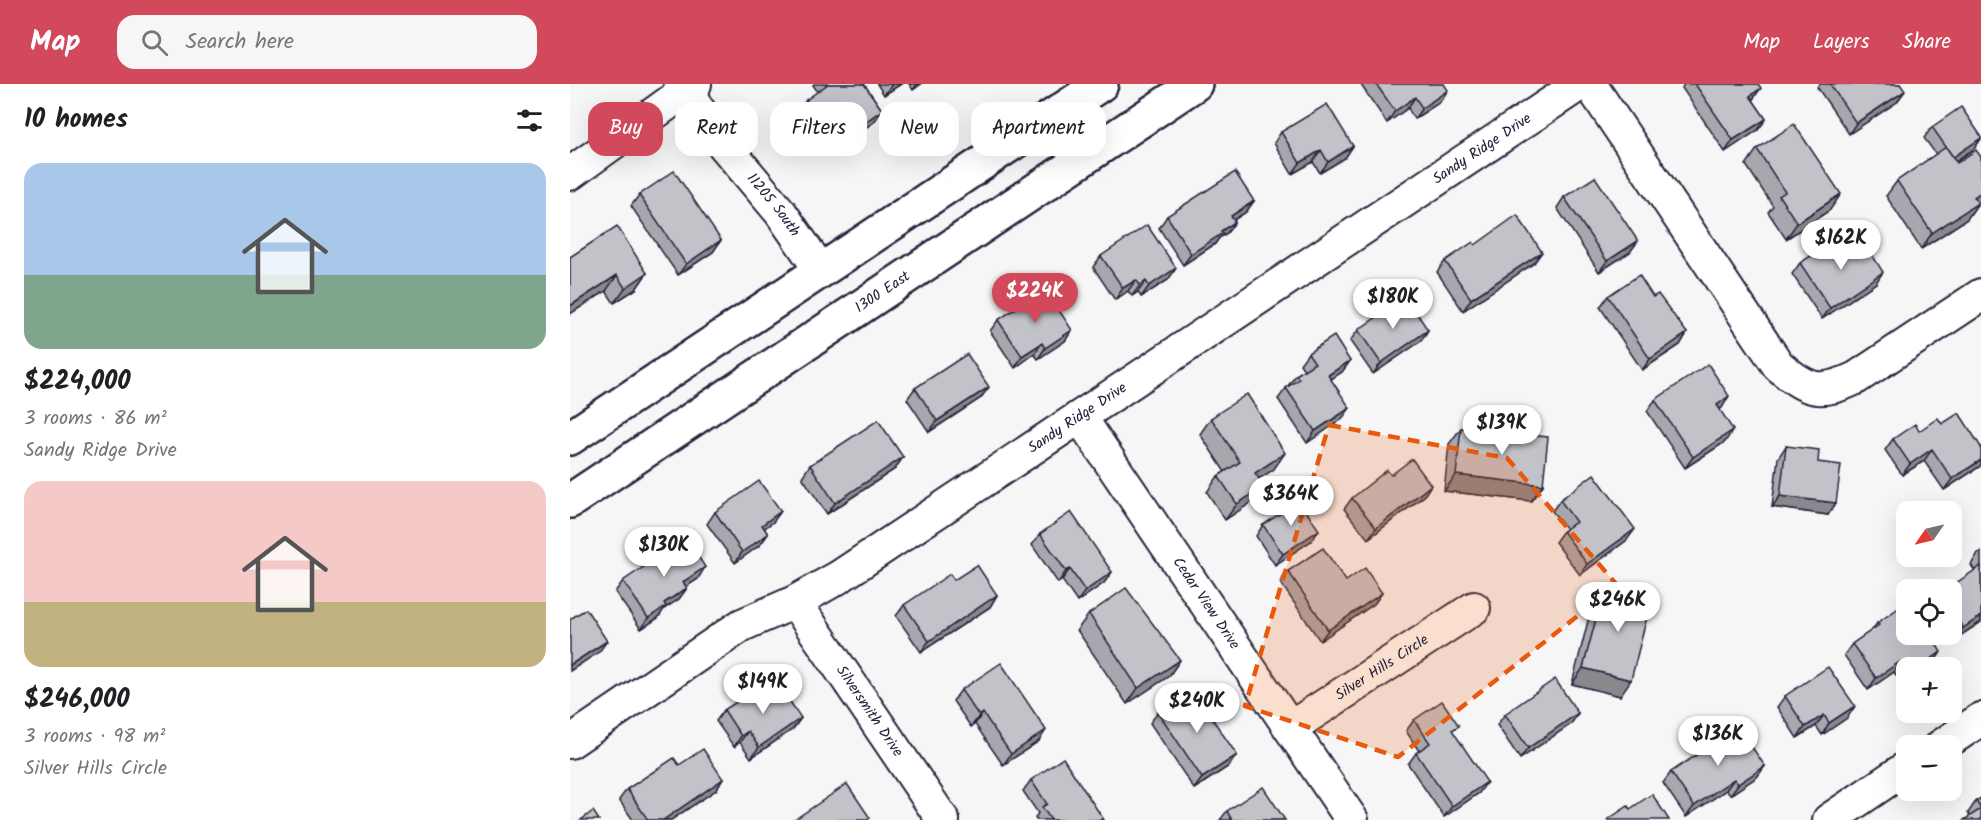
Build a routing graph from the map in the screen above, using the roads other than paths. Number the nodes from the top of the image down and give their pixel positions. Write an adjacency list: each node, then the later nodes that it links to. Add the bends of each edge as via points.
1 (1101, 84): 7 (main road)
2 (1195, 84): 11 (main road, 1300 East)
3 (1580, 84): 9 (street, Sandy Ridge Drive)
4 (1590, 84): 8 (street, via 1778,365 1795,380 1814,389 1836,387 1856,378)
5 (687, 86): 6 (street); 7 (street, 11205 South, via 722,143 781,213)
6 (570, 174)
7 (820, 271): 10 (main road)
8 (1981, 295)
9 (1080, 417): 12 (street, Sandy Ridge Drive); 15 (street, Cedar View Drive)
10 (570, 438)
11 (570, 501)
12 (795, 602): 17 (street, Sandy Ridge Drive, via 742,625); 19 (street, Silversmith Drive)
13 (1474, 608): 15 (street, Silver Hills Circle)
14 (1981, 719): 16 (street)
15 (1290, 728): 20 (street, Cedar View Drive)
16 (1957, 735)
17 (570, 742)
18 (1896, 775): 21 (street)
19 (943, 820)
20 (1352, 820)
21 (1829, 820)

